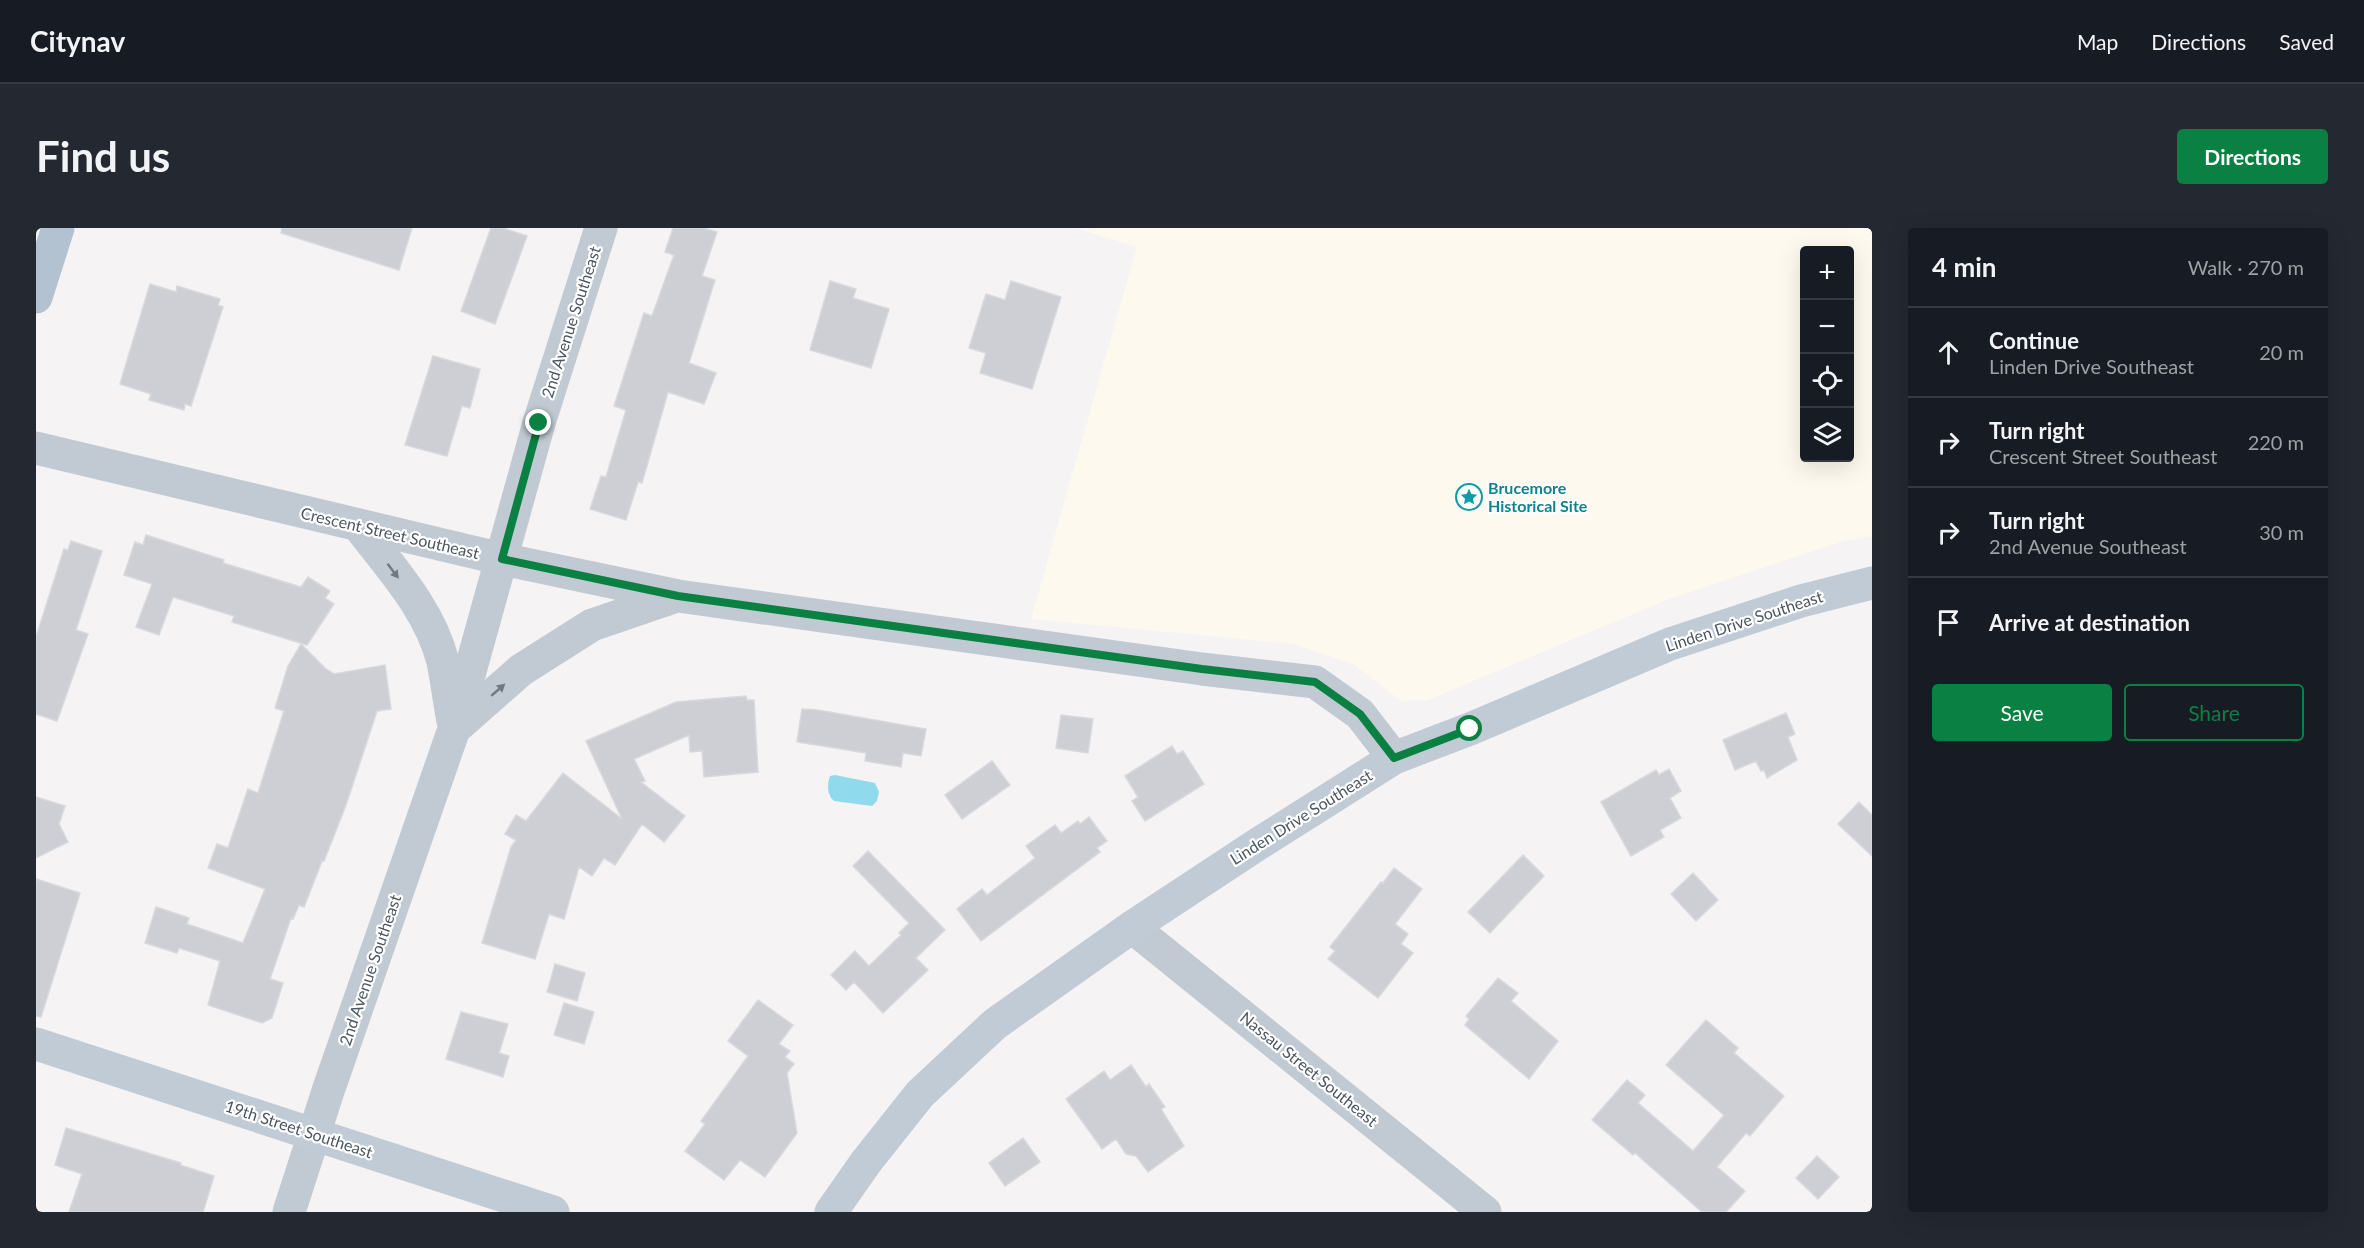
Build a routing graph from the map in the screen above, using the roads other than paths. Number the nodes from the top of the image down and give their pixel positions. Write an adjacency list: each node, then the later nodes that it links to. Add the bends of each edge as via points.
1 (57, 228): 3 (main road)
2 (601, 228): 6 (street, 2nd Avenue Southeast, via 539,423)
3 (36, 297)
4 (36, 448): 5 (street, Crescent Street Southeast)
5 (358, 525): 6 (street, Crescent Street Southeast); 9 (street, 2nd Avenue Southeast, one-way to 9, via 429,625 442,660)
6 (502, 559): 8 (street, Crescent Street Southeast); 9 (street, 2nd Avenue Southeast)
7 (1871, 588): 10 (street, Linden Drive Southeast, via 1802,601 1670,644)
8 (678, 596): 9 (street, 2nd Avenue Southeast, one-way to 8, via 521,670 592,625); 10 (street, Crescent Street Southeast, via 1315,682 1360,714)
9 (454, 729): 13 (street, 2nd Avenue Southeast)
10 (1394, 758): 11 (street, Linden Drive Southeast)
11 (1132, 927): 16 (street, Linden Drive Southeast, via 995,1024 920,1094); 17 (street, Nassau Street Southeast)
12 (39, 1045): 13 (street, 19th Street Southeast)
13 (314, 1133): 14 (street, 2nd Avenue Southeast); 15 (street, 19th Street Southeast)
14 (289, 1212)
15 (553, 1212)
16 (831, 1212)
17 (1485, 1212)

